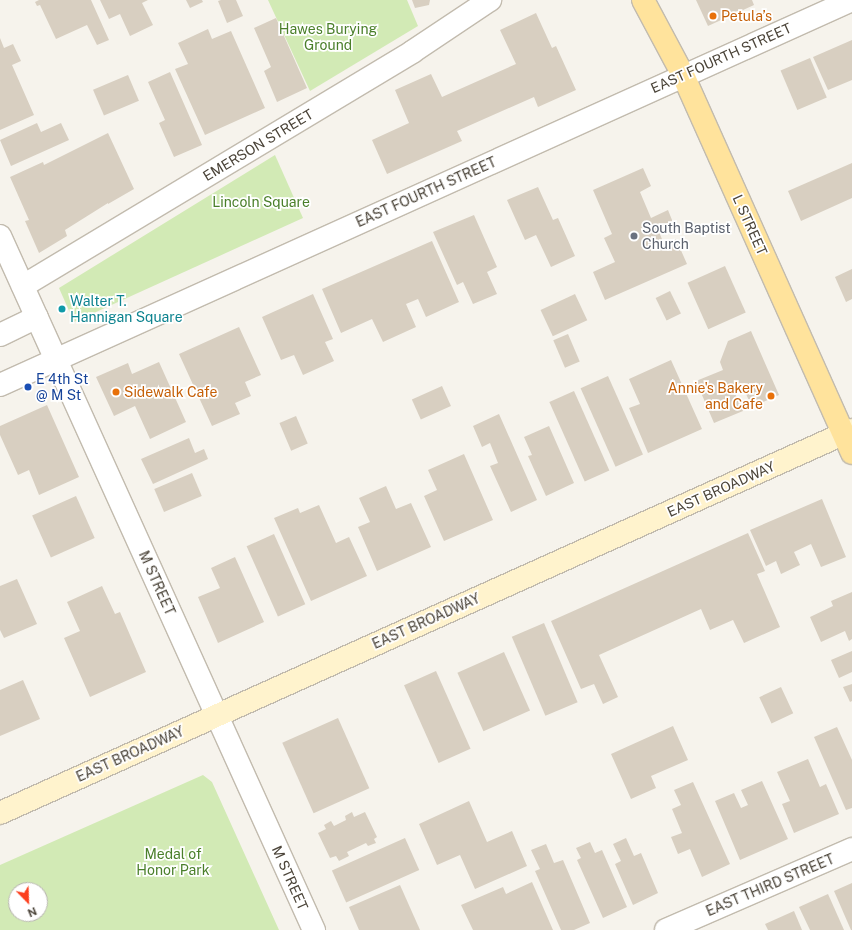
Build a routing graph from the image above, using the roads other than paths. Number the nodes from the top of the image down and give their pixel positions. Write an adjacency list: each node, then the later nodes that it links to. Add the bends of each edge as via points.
1 (490, 0): 6 (street, EMERSON STREET, via 412,52)
2 (643, 0): 4 (main road, L STREET)
3 (852, 0): 4 (street, EAST FOURTH STREET)
4 (683, 75): 9 (street, EAST FOURTH STREET); 11 (main road, L STREET)
5 (0, 236): 6 (street, M STREET)
6 (23, 286): 7 (street, M STREET)
7 (37, 317): 8 (street); 9 (street, M STREET)
8 (0, 335)
9 (56, 359): 10 (street, EAST FOURTH STREET); 12 (street, M STREET)
10 (0, 385)
11 (849, 439): 12 (main road, EAST BROADWAY)
12 (217, 715): 13 (main road, EAST BROADWAY); 15 (street, M STREET)
13 (0, 813)
14 (852, 849): 16 (street, EAST THIRD STREET)
15 (314, 930)
16 (666, 930)

